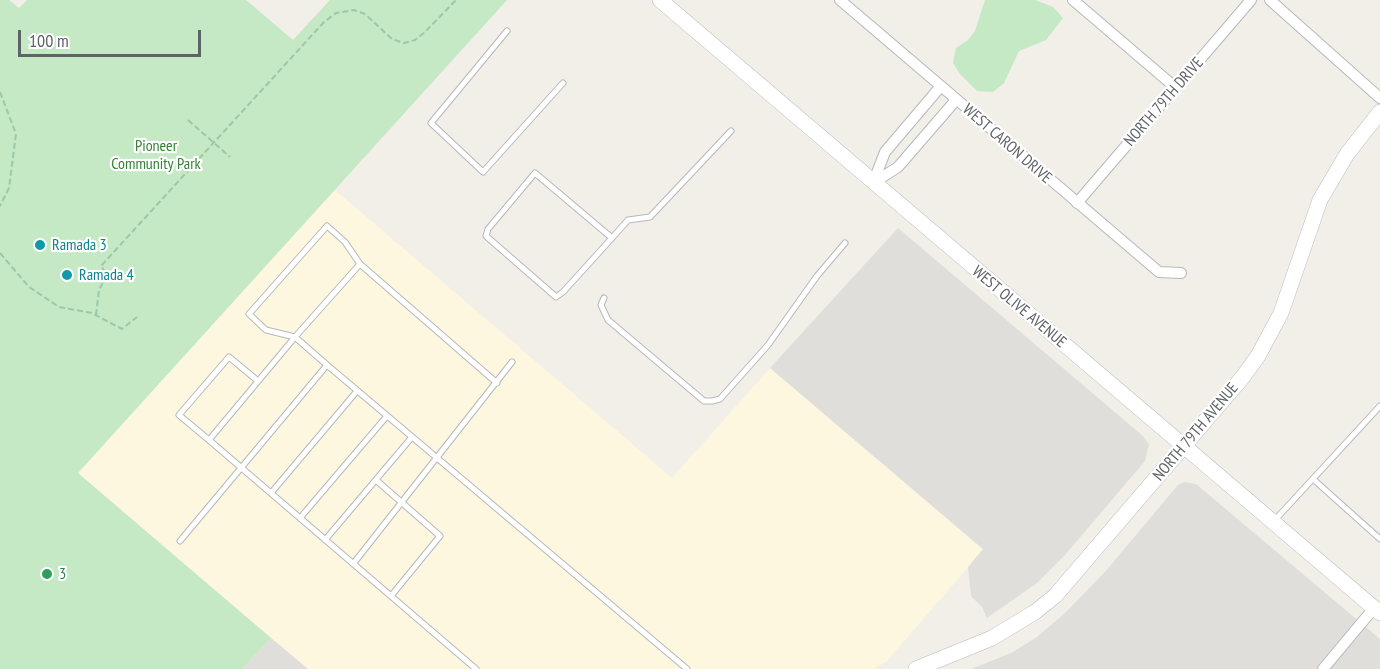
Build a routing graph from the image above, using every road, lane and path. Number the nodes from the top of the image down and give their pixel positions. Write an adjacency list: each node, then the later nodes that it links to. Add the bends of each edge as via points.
1 (456, 0): 17 (path, via 415,40 404,43 392,39 365,14 354,10 336,13)
2 (660, 0): 19 (main road, WEST OLIVE AVENUE)
3 (840, 0): 9 (street, WEST CARON DRIVE)
4 (1073, 0): 10 (street)
5 (1251, 0): 10 (street, NORTH 79TH DRIVE)
6 (1270, 0): 12 (street)
7 (507, 31): 8 (lane, via 431,123 483,172)
8 (564, 84)
9 (941, 86): 13 (street, WEST CARON DRIVE); 19 (street, via 885,152)
10 (1176, 88): 20 (street, NORTH 79TH DRIVE)
11 (0, 92): 21 (path, via 16,134 9,188)
12 (1380, 98)
13 (956, 100): 19 (street, via 898,167); 20 (street, WEST CARON DRIVE)
14 (1380, 112): 40 (main road, NORTH 79TH AVENUE, via 1347,154 1320,200 1281,313 1258,356)
15 (188, 120): 17 (path)
16 (731, 131): 22 (lane, via 650,217 628,220)
17 (213, 143): 18 (path); 28 (path, via 101,266 107,275 99,290)
18 (230, 157)
19 (873, 183): 40 (main road, WEST OLIVE AVENUE)
20 (1077, 203): 26 (street, WEST CARON DRIVE, via 1159,272)
21 (0, 206)
22 (612, 238): 22 (lane, via 556,297 486,236 535,173)
23 (845, 243): 27 (lane, via 768,345 720,399 712,401 704,401 609,320 601,305)
24 (0, 253): 28 (path, via 29,287 59,308)
25 (360, 264): 30 (lane); 30 (lane, via 345,242 327,226 249,314 266,330); 34 (lane)
26 (1181, 273)
27 (604, 298)
28 (96, 315): 29 (path, via 122,329)
29 (137, 316)
30 (295, 337): 32 (lane); 33 (lane)
31 (512, 362): 34 (lane)
32 (327, 365): 35 (lane); 42 (lane)
33 (258, 381): 39 (lane); 39 (lane, via 229,357 179,415)
34 (496, 383): 41 (lane)
35 (357, 391): 37 (lane); 45 (lane)
36 (1380, 406): 43 (lane)
37 (387, 416): 38 (lane); 47 (lane)
38 (412, 437): 41 (lane); 44 (lane)
39 (208, 440): 42 (lane)
40 (1184, 447): 48 (main road, WEST OLIVE AVENUE); 57 (main road, NORTH 79TH AVENUE, via 1055,596 992,638)
41 (435, 457): 46 (lane); 56 (lane)
42 (241, 468): 45 (lane); 51 (lane)
43 (1313, 479): 48 (lane); 49 (lane)
44 (376, 480): 46 (lane); 50 (lane)
45 (271, 493): 47 (lane)
46 (403, 504): 52 (lane); 53 (lane, via 440,536)
47 (300, 518): 50 (lane)
48 (1273, 523): 54 (main road, WEST OLIVE AVENUE)
49 (1380, 538)
50 (325, 540): 52 (lane)
51 (180, 541)
52 (353, 564): 53 (lane)
53 (391, 596): 55 (lane)
54 (1377, 611): 58 (street)
55 (476, 669)
56 (687, 669)
57 (916, 669)
58 (1323, 669)

